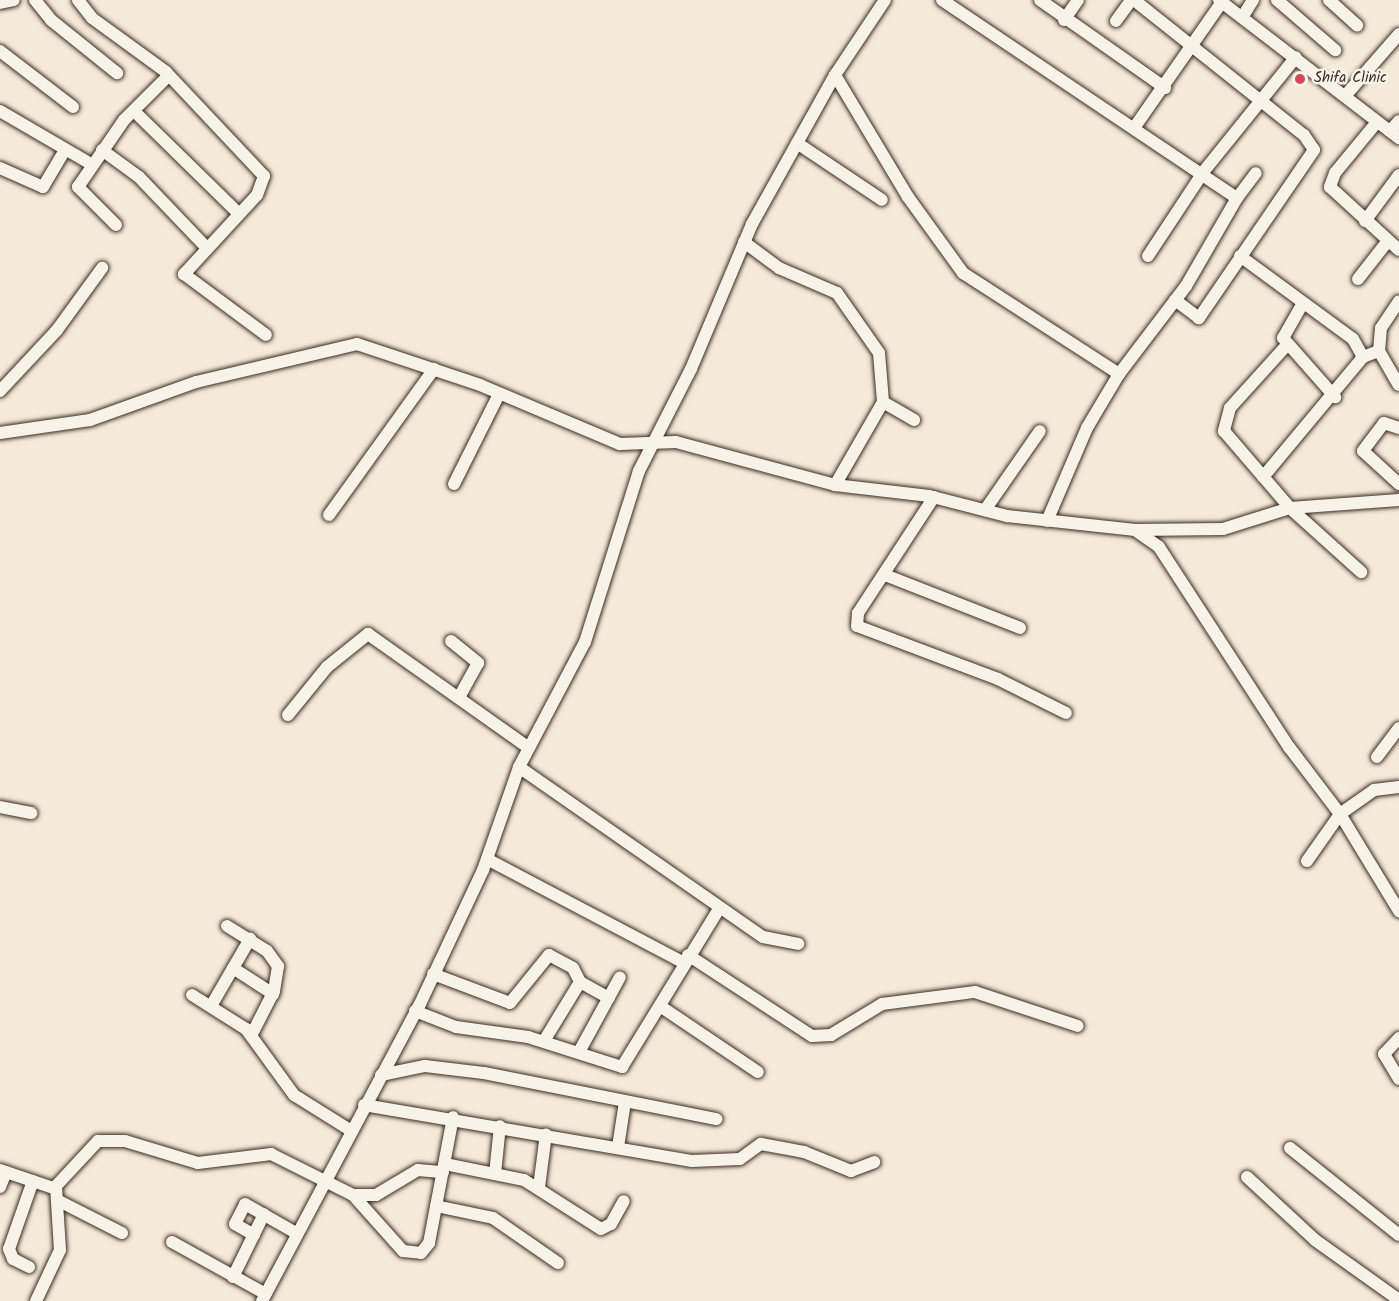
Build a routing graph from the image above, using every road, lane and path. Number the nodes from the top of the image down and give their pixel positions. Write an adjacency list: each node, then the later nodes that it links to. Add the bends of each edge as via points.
1 (14, 0): 13 (street)
2 (35, 0): 23 (street, via 51,20)
3 (78, 0): 25 (street, via 92,18)
4 (885, 0): 24 (street)
5 (942, 0): 34 (street)
6 (1040, 0): 15 (street)
7 (1078, 0): 15 (street)
8 (1132, 0): 16 (street); 19 (street)
9 (1253, 0): 14 (street)
10 (1277, 0): 20 (street)
11 (1329, 0): 17 (street)
12 (1220, 1): 14 (street); 19 (street)
13 (0, 3)
14 (1242, 16): 22 (street)
15 (1064, 20): 26 (street)
16 (1116, 21)
17 (1357, 25)
18 (1399, 34): 27 (street)
19 (1191, 45): 26 (street); 28 (street)
20 (1335, 50)
21 (0, 51): 29 (street)
22 (1296, 57): 27 (street); 28 (street)
23 (117, 73)
24 (835, 75): 36 (street); 65 (street, via 908,197 963,273)
25 (168, 76): 31 (street); 46 (street, via 264,176 264,186)
26 (1165, 87): 34 (street)
27 (1345, 96): 33 (street)
28 (1261, 100): 41 (street); 54 (street, via 1314,150)
29 (73, 107)
30 (0, 111): 37 (street)
31 (134, 111): 38 (street); 46 (street)
32 (1399, 121): 35 (street)
33 (1377, 122): 35 (street); 47 (street, via 1330,180 1333,192)
34 (1134, 128): 41 (street)
35 (1395, 134)
36 (796, 143): 45 (street); 49 (street)
37 (65, 150): 39 (street); 40 (street, via 43,187)
38 (102, 150): 39 (street); 51 (street, via 139,177)
39 (91, 164): 48 (street, via 78,187 80,195)
40 (0, 168)
41 (1204, 171): 44 (street); 53 (street)
42 (1256, 173): 44 (street)
43 (1399, 175): 47 (street)
44 (1237, 198): 57 (street)
45 (882, 200)
46 (239, 214): 51 (street)
47 (1365, 221): 50 (street)
48 (116, 225)
49 (744, 242): 70 (street, via 788,273 827,286 850,307 879,353); 75 (street)
50 (1387, 242): 52 (street); 56 (street)
51 (206, 248): 60 (street, via 184,274)
52 (1399, 250)
53 (1148, 256)
54 (1240, 256): 57 (street, via 1199,318); 59 (street)
55 (102, 268): 67 (street, via 57,330)
56 (1359, 279)
57 (1175, 300): 65 (street)
58 (1399, 301): 62 (street, via 1381,328)
59 (1303, 303): 61 (street, via 1284,333); 63 (street, via 1353,339)
60 (266, 335)
61 (1286, 346): 69 (street); 76 (street, via 1230,408 1223,423)
62 (1378, 351): 63 (street); 66 (street)
63 (1363, 357): 69 (street)
64 (434, 369): 68 (street); 74 (street, via 344,343 284,364 196,382 90,420); 84 (street)
65 (1119, 374): 85 (street, via 1087,428)
66 (1399, 385)
67 (0, 391)
68 (499, 394): 75 (street, via 620,444); 77 (street)
69 (1335, 397): 76 (street)
70 (883, 402): 71 (street); 79 (street)
71 (914, 420)
72 (1399, 428): 78 (street, via 1384,423 1363,450)
73 (1040, 431): 83 (street)
74 (0, 432)
75 (656, 439): 79 (street); 95 (street, via 632,489 616,555 585,642)
76 (1263, 477): 82 (street)
77 (454, 483)
78 (1399, 484)
79 (835, 485): 80 (street)
80 (934, 497): 83 (street); 88 (street)
81 (1399, 500): 82 (street)
82 (1290, 508): 86 (street, via 1223,529); 87 (street)
83 (985, 510): 85 (street)
84 (328, 515)
85 (1047, 521): 86 (street)
86 (1134, 530): 101 (street, via 1159,547 1289,747)
87 (1361, 572)
88 (885, 575): 89 (street); 92 (street, via 858,614 857,626 998,679)
89 (1020, 628)
90 (452, 641): 91 (street, via 478,663)
91 (459, 696): 93 (street, via 368,633 327,667); 95 (street)
92 (1066, 712)
93 (288, 715)
94 (1399, 728): 96 (street)
95 (530, 748): 97 (street)
96 (1377, 757)
97 (519, 767): 102 (street); 104 (street)
98 (1399, 787): 101 (street, via 1374,790)
99 (0, 807): 100 (street)
100 (31, 813)
101 (1340, 814): 103 (street); 105 (street)
102 (487, 859): 109 (street); 111 (street)
103 (1306, 861)
104 (719, 909): 108 (street, via 763,937); 109 (street)
105 (1399, 911)
106 (227, 926): 107 (street)
107 (250, 939): 110 (street); 114 (street, via 278,966)
108 (798, 944)
109 (686, 959): 118 (street); 120 (street, via 812,1036 831,1035 882,1004 975,992)
110 (233, 968): 114 (street); 117 (street)
111 (433, 975): 113 (street, via 510,1003 549,955 578,971); 119 (street)
112 (620, 977): 116 (street)
113 (580, 982): 116 (street); 123 (street)
114 (273, 994): 121 (street)
115 (192, 995): 117 (street)
116 (609, 998): 124 (street)
117 (211, 1006): 121 (street)
118 (660, 1006): 124 (street, via 626,1065); 125 (street)
119 (415, 1011): 123 (street, via 456,1027); 127 (street)
120 (1078, 1026)
121 (252, 1034): 133 (street, via 283,1086)
122 (1399, 1038): 126 (street, via 1384,1054)
123 (544, 1041): 124 (street)
124 (579, 1052)
125 (758, 1072)
126 (1396, 1074)
127 (381, 1075): 128 (street, via 425,1066); 129 (street)
128 (626, 1102): 131 (street); 135 (street)
129 (364, 1105): 130 (street); 133 (street)
130 (453, 1117): 132 (street); 138 (street)
131 (717, 1119)
132 (500, 1126): 134 (street); 140 (street)
133 (350, 1130): 143 (street)
134 (546, 1134): 135 (street); 145 (street)
135 (618, 1148): 137 (street, via 692,1161 740,1159 761,1144 804,1152 851,1171)
136 (1290, 1148): 154 (street)
137 (874, 1162)
138 (444, 1168): 140 (street); 147 (street, via 418,1170 376,1195); 149 (street)
139 (3, 1171): 142 (street); 144 (street)
140 (495, 1174): 145 (street)
141 (1247, 1177): 160 (street, via 1315,1240)
142 (33, 1182): 146 (street); 157 (street, via 9,1249 13,1259)
143 (322, 1182): 146 (street, via 271,1154 198,1163 109,1140 91,1147); 147 (street); 152 (street)
144 (0, 1187)
145 (539, 1187): 148 (street, via 601,1229 611,1224)
146 (57, 1195): 151 (street); 161 (street, via 60,1250)
147 (353, 1195): 149 (street, via 404,1251 416,1255 429,1243)
148 (624, 1201)
149 (436, 1206): 156 (street, via 493,1218)
150 (264, 1214): 152 (street); 153 (street); 153 (street, via 245,1204 240,1208 235,1224)
151 (122, 1233)
152 (296, 1233): 159 (street)
153 (254, 1235): 158 (street)
154 (1399, 1235)
155 (172, 1242): 158 (street)
156 (558, 1263)
157 (28, 1267)
158 (233, 1277): 159 (street)
159 (264, 1297)
160 (1399, 1300)
161 (36, 1301)

